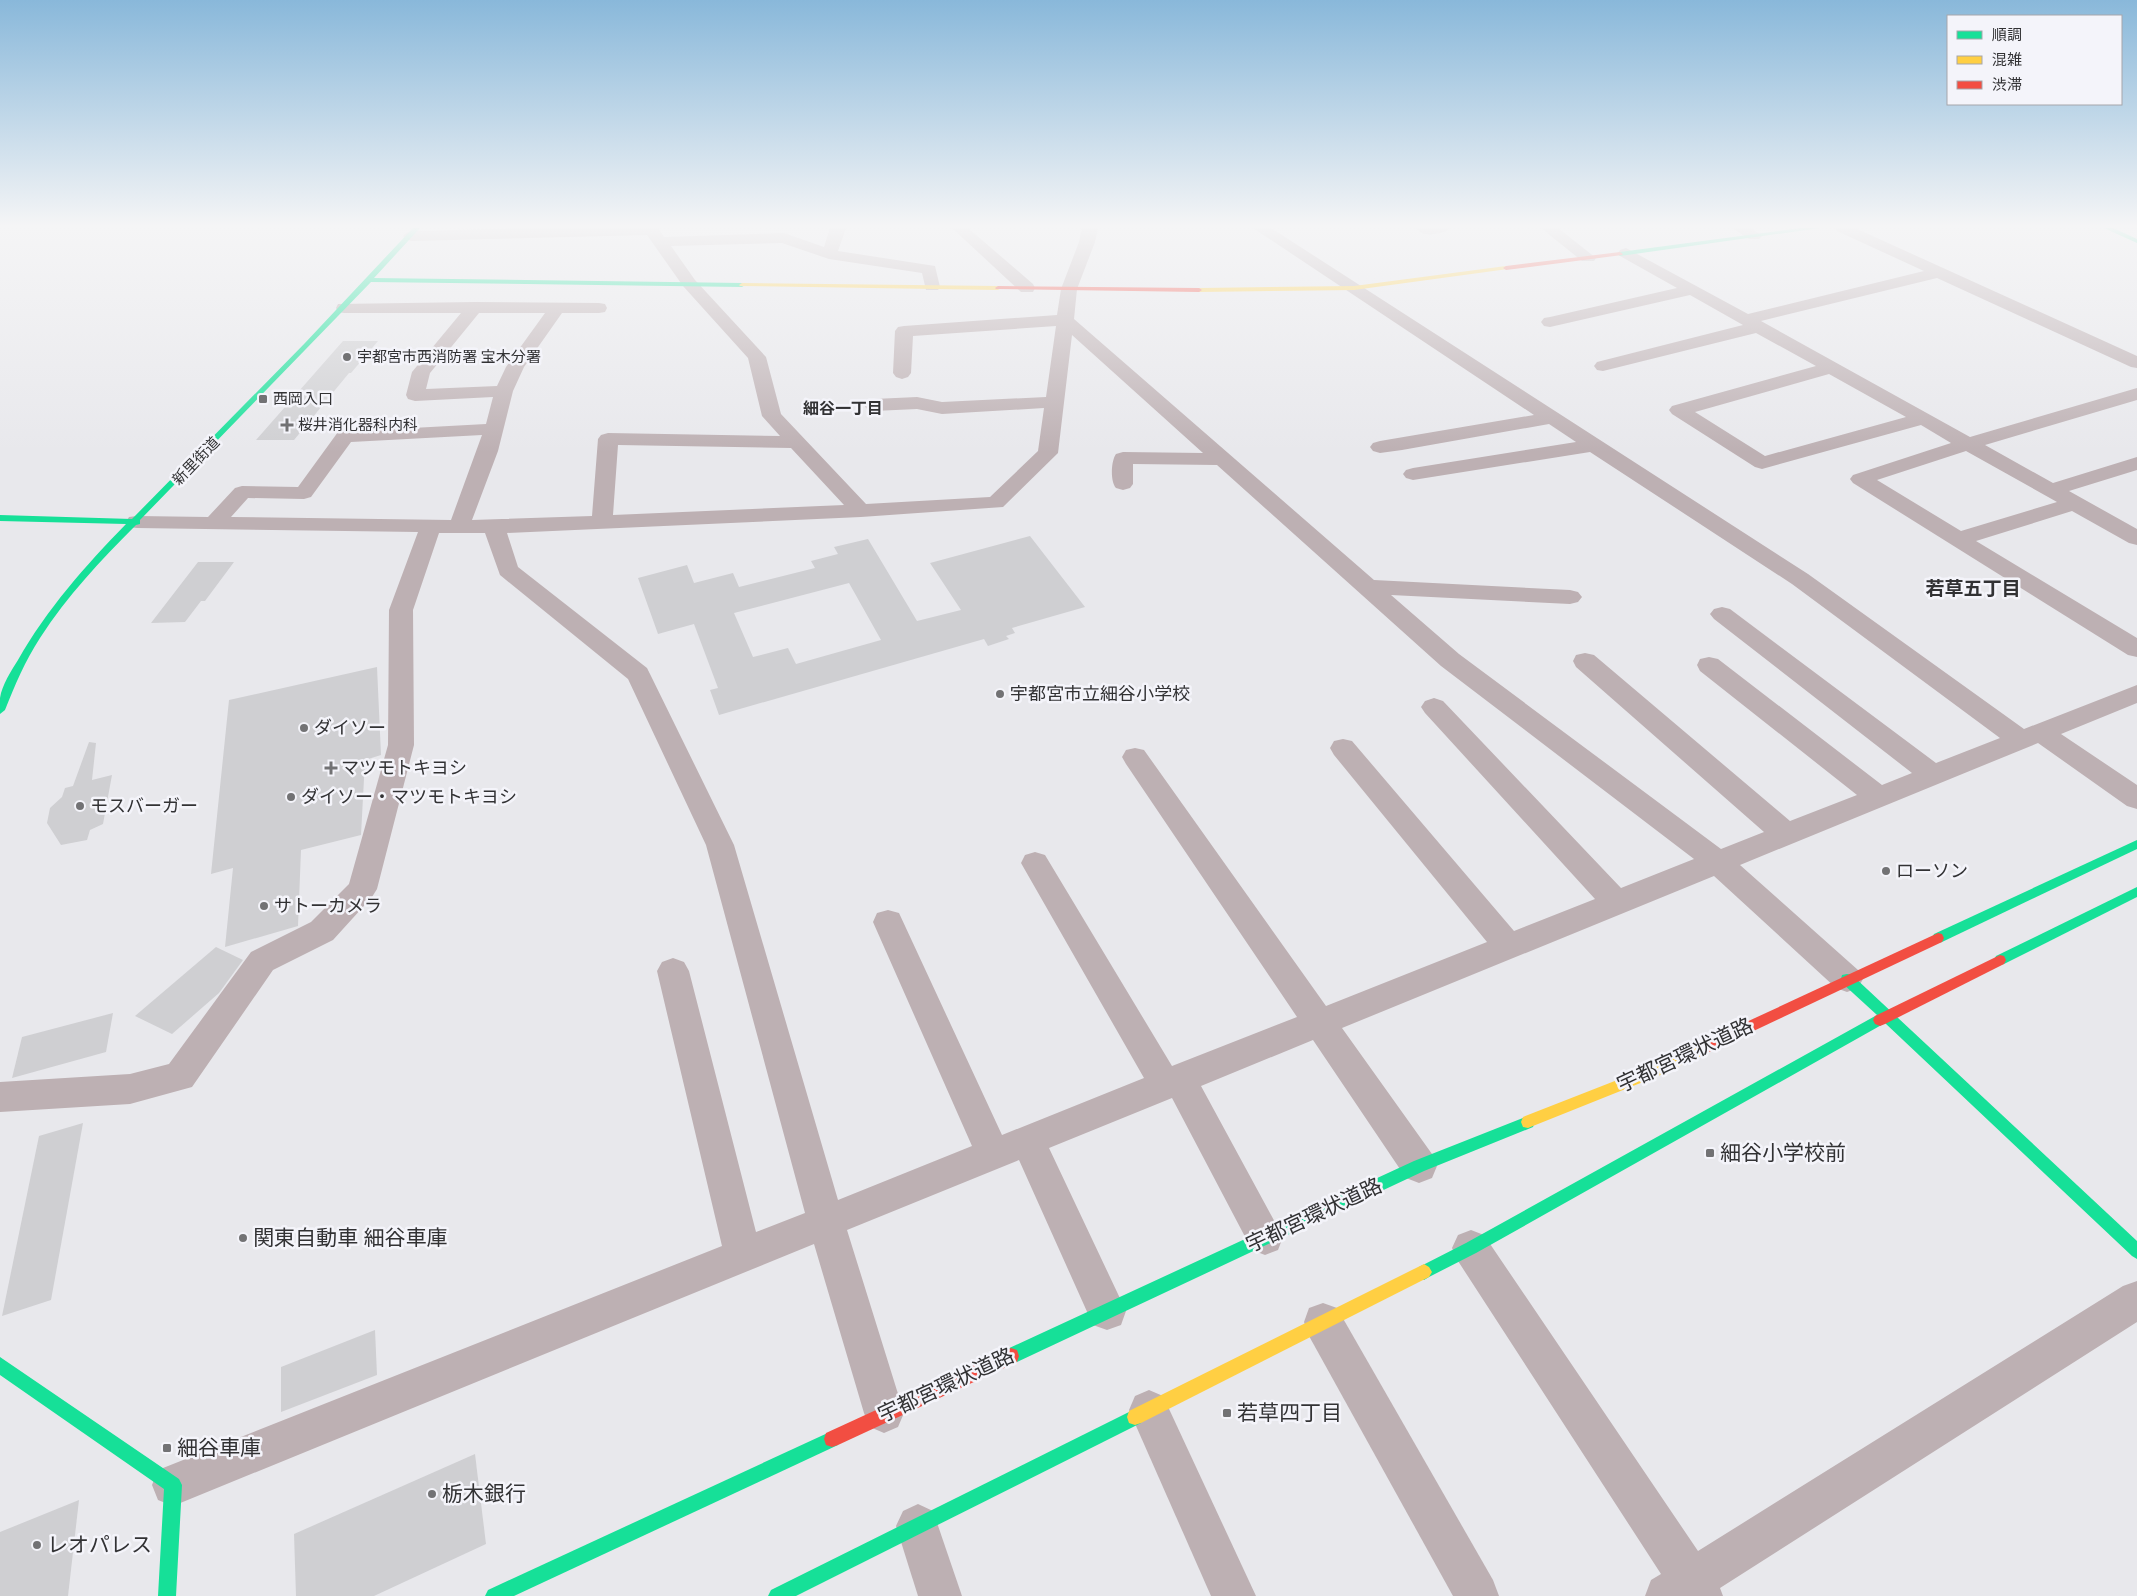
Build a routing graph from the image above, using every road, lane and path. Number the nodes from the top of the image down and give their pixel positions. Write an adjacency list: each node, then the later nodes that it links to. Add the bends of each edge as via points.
1 (349, 302): 10 (main road, 新里街道)
2 (707, 302): 27 (street, via 757,357 772,416)
3 (1067, 302): 13 (street)
4 (1376, 302): 24 (street)
5 (1637, 302): 14 (street)
6 (1714, 302): 15 (street)
7 (1826, 302): 15 (street)
8 (2005, 302): 16 (street)
9 (475, 307): 10 (street); 11 (street); 20 (street, via 421,372 415,395)
10 (344, 308): 39 (main road, 新里街道)
11 (557, 308): 12 (street); 20 (street, via 515,367)
12 (598, 308)
13 (1065, 320): 19 (street, via 904,331); 22 (street); 31 (street)
14 (1550, 322)
15 (1750, 323): 17 (street); 18 (street)
16 (2137, 363)
17 (1603, 366)
18 (1830, 368): 25 (street); 25 (street, via 1679,410 1762,463)
19 (902, 373)
20 (504, 391): 26 (street)
21 (2137, 394): 28 (street)
22 (1055, 402): 23 (street, via 942,408 917,403); 37 (street, via 1048,453 996,503)
23 (874, 404)
24 (1554, 418): 29 (street); 30 (street, via 1426,442)
25 (1922, 418): 28 (street)
26 (494, 429): 41 (street, via 345,436 304,493 242,492); 43 (street, via 476,488)
27 (796, 442): 37 (street); 40 (street, via 608,439)
28 (1967, 444): 35 (street); 46 (street, via 1860,479)
29 (1594, 445): 33 (street); 56 (street, via 1800,579)
30 (1380, 447)
31 (1223, 459): 34 (street, via 1123,458); 47 (street)
32 (2137, 463): 35 (street)
33 (1413, 474)
34 (1123, 484)
35 (2052, 490): 36 (street)
36 (2075, 503): 45 (street); 46 (street)
37 (861, 511): 40 (street)
38 (0, 518): 39 (main road)
39 (137, 522): 41 (street); 55 (main road, 新里街道, via 72,587 50,614 17,665)
40 (602, 522): 44 (street)
41 (214, 523): 42 (street)
42 (431, 526): 43 (street); 75 (street, via 401,610 401,745 362,889 322,931 262,961 180,1076 130,1089)
43 (460, 526): 44 (street)
44 (494, 527): 79 (street, via 508,570 638,674 716,836)
45 (2137, 538)
46 (1958, 539): 50 (street)
47 (1367, 586): 48 (street); 65 (street, via 1450,660)
48 (1570, 597)
49 (1722, 614): 59 (street)
50 (2137, 649)
51 (1585, 661): 62 (street)
52 (1709, 665): 60 (street)
53 (2137, 693): 56 (street)
54 (1434, 707): 67 (street)
55 (0, 710)
56 (2030, 736): 59 (street); 61 (street)
57 (1343, 748): 69 (street)
58 (1135, 757): 73 (street)
59 (1932, 775): 60 (street)
60 (1879, 797): 62 (street)
61 (2137, 799)
62 (1787, 835): 65 (street)
63 (2137, 844): 71 (main road, 宇都宮環状道路)
64 (1034, 863): 74 (street)
65 (1719, 863): 67 (street); 71 (street)
66 (2137, 892): 72 (main road)
67 (1617, 903): 69 (street)
68 (888, 922): 77 (street)
69 (1509, 946): 73 (street)
70 (674, 971): 83 (street)
71 (1847, 979): 72 (main road); 78 (main road, 宇都宮環状道路, via 1653,1072)
72 (1887, 1016): 81 (main road); 82 (main road)
73 (1320, 1021): 74 (street); 78 (street)
74 (1172, 1081): 76 (street); 80 (street)
75 (0, 1096)
76 (1028, 1140): 77 (street); 85 (street)
77 (993, 1154): 79 (street)
78 (1420, 1166): 80 (main road, 宇都宮環状道路)
79 (826, 1222): 83 (street); 89 (street)
80 (1265, 1237): 85 (main road, 宇都宮環状道路)
81 (1471, 1248): 86 (main road); 92 (street)
82 (2137, 1251)
83 (743, 1255): 90 (street)
84 (2137, 1300): 92 (street)
85 (1107, 1310): 89 (main road, 宇都宮環状道路)
86 (1323, 1322): 88 (main road); 98 (street)
87 (0, 1365): 90 (main road)
88 (1149, 1410): 91 (main road); 97 (street)
89 (884, 1414): 94 (main road, 宇都宮環状道路)
90 (173, 1484): 93 (main road)
91 (918, 1526): 95 (main road); 96 (street)
92 (1687, 1591)
93 (168, 1596)
94 (494, 1596)
95 (777, 1596)
96 (940, 1596)
97 (1234, 1596)
98 (1477, 1596)

